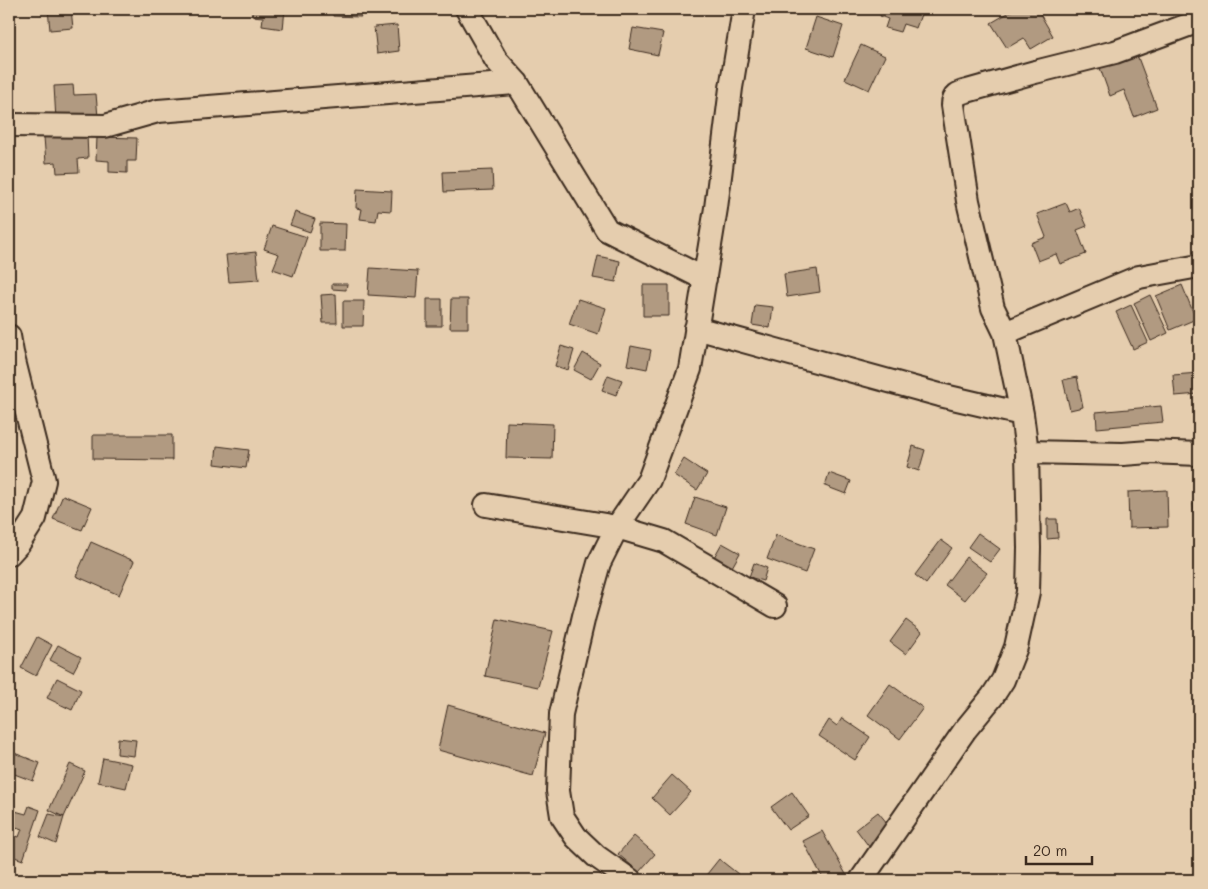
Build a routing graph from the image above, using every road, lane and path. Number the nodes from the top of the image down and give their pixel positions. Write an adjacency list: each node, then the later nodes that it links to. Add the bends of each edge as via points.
1 (467, 9): 4 (street, via 496,60)
2 (744, 9): 7 (street)
3 (1199, 21): 9 (street, via 1115,52 959,93 954,98 952,105 968,201 993,308)
4 (516, 83): 5 (street, via 158,112 104,126); 7 (street, via 607,230)
5 (9, 125)
6 (1199, 266): 9 (street, via 1139,277)
7 (704, 279): 8 (street)
8 (696, 328): 12 (street, via 940,395); 17 (street, via 690,369 649,480)
9 (1005, 334): 12 (street)
10 (9, 336): 13 (street)
11 (9, 412): 13 (street)
12 (1022, 414): 14 (street)
13 (33, 436): 18 (street, via 44,481 35,518)
14 (1027, 452): 15 (street); 21 (street, via 1028,592 1016,647 1003,680 992,697 965,730)
15 (1199, 454)
16 (486, 505): 17 (street)
17 (617, 527): 19 (street, via 664,541); 20 (street, via 599,563 561,714 558,791 562,816 576,837)
18 (9, 554)
19 (775, 606)
20 (630, 880)
21 (861, 880)

